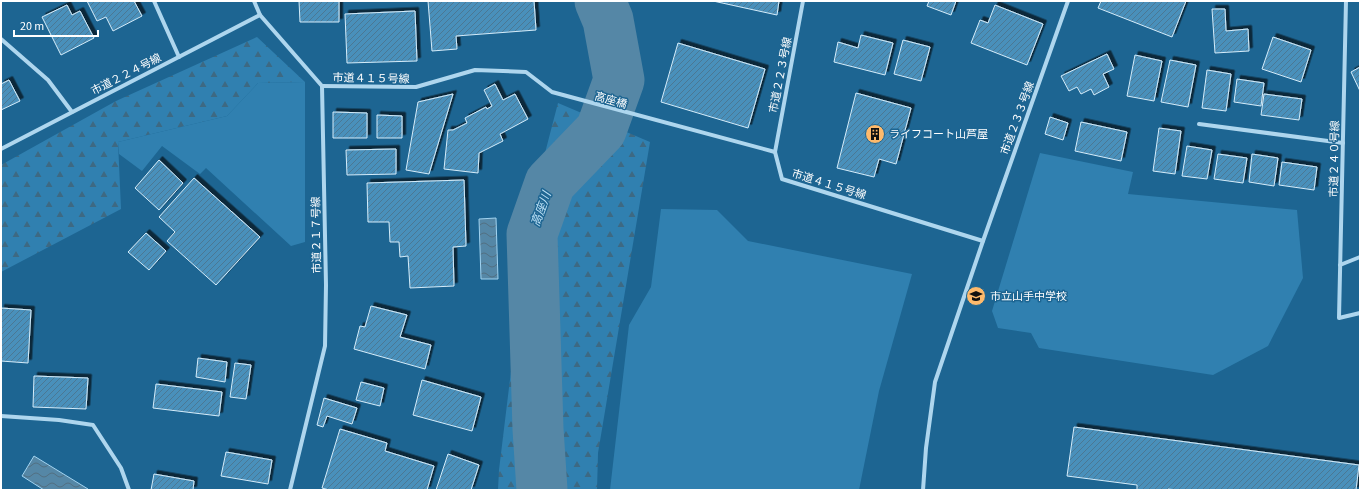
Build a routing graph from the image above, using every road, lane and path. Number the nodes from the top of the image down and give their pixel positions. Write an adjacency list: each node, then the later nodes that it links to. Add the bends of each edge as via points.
1 (154, 1): 8 (street)
2 (254, 1): 6 (street)
3 (803, 1): 15 (street, 市道２２３号線)
4 (1068, 1): 16 (street, 市道２３３号線)
5 (1346, 1): 13 (street, 市道２４０号線)
6 (260, 15): 8 (street, 市道２２４号線); 9 (street)
7 (1, 39): 11 (street, via 48,80)
8 (179, 56): 11 (street, 市道２２４号線)
9 (322, 86): 10 (street, 市道４１５号線, via 416,87 475,70 526,72 552,92); 22 (street, 市道２１７号線, via 326,285 324,346)
10 (576, 99): 15 (street, 高座橋)
11 (72, 112): 14 (street, 市道２２４号線)
12 (1199, 124): 13 (street)
13 (1343, 143): 18 (street, 市道２４０号線)
14 (1, 149)
15 (774, 152): 16 (street, 市道４１５号線, via 782,179)
16 (983, 241): 23 (street, 市道２３３号線, via 935,382)
17 (1360, 257): 18 (street)
18 (1340, 264): 19 (street, 市道２４０号線, via 1338,318)
19 (1360, 313)
20 (1, 416): 21 (street, via 93,425 121,468)
21 (129, 490)
22 (290, 490)
23 (923, 490)

